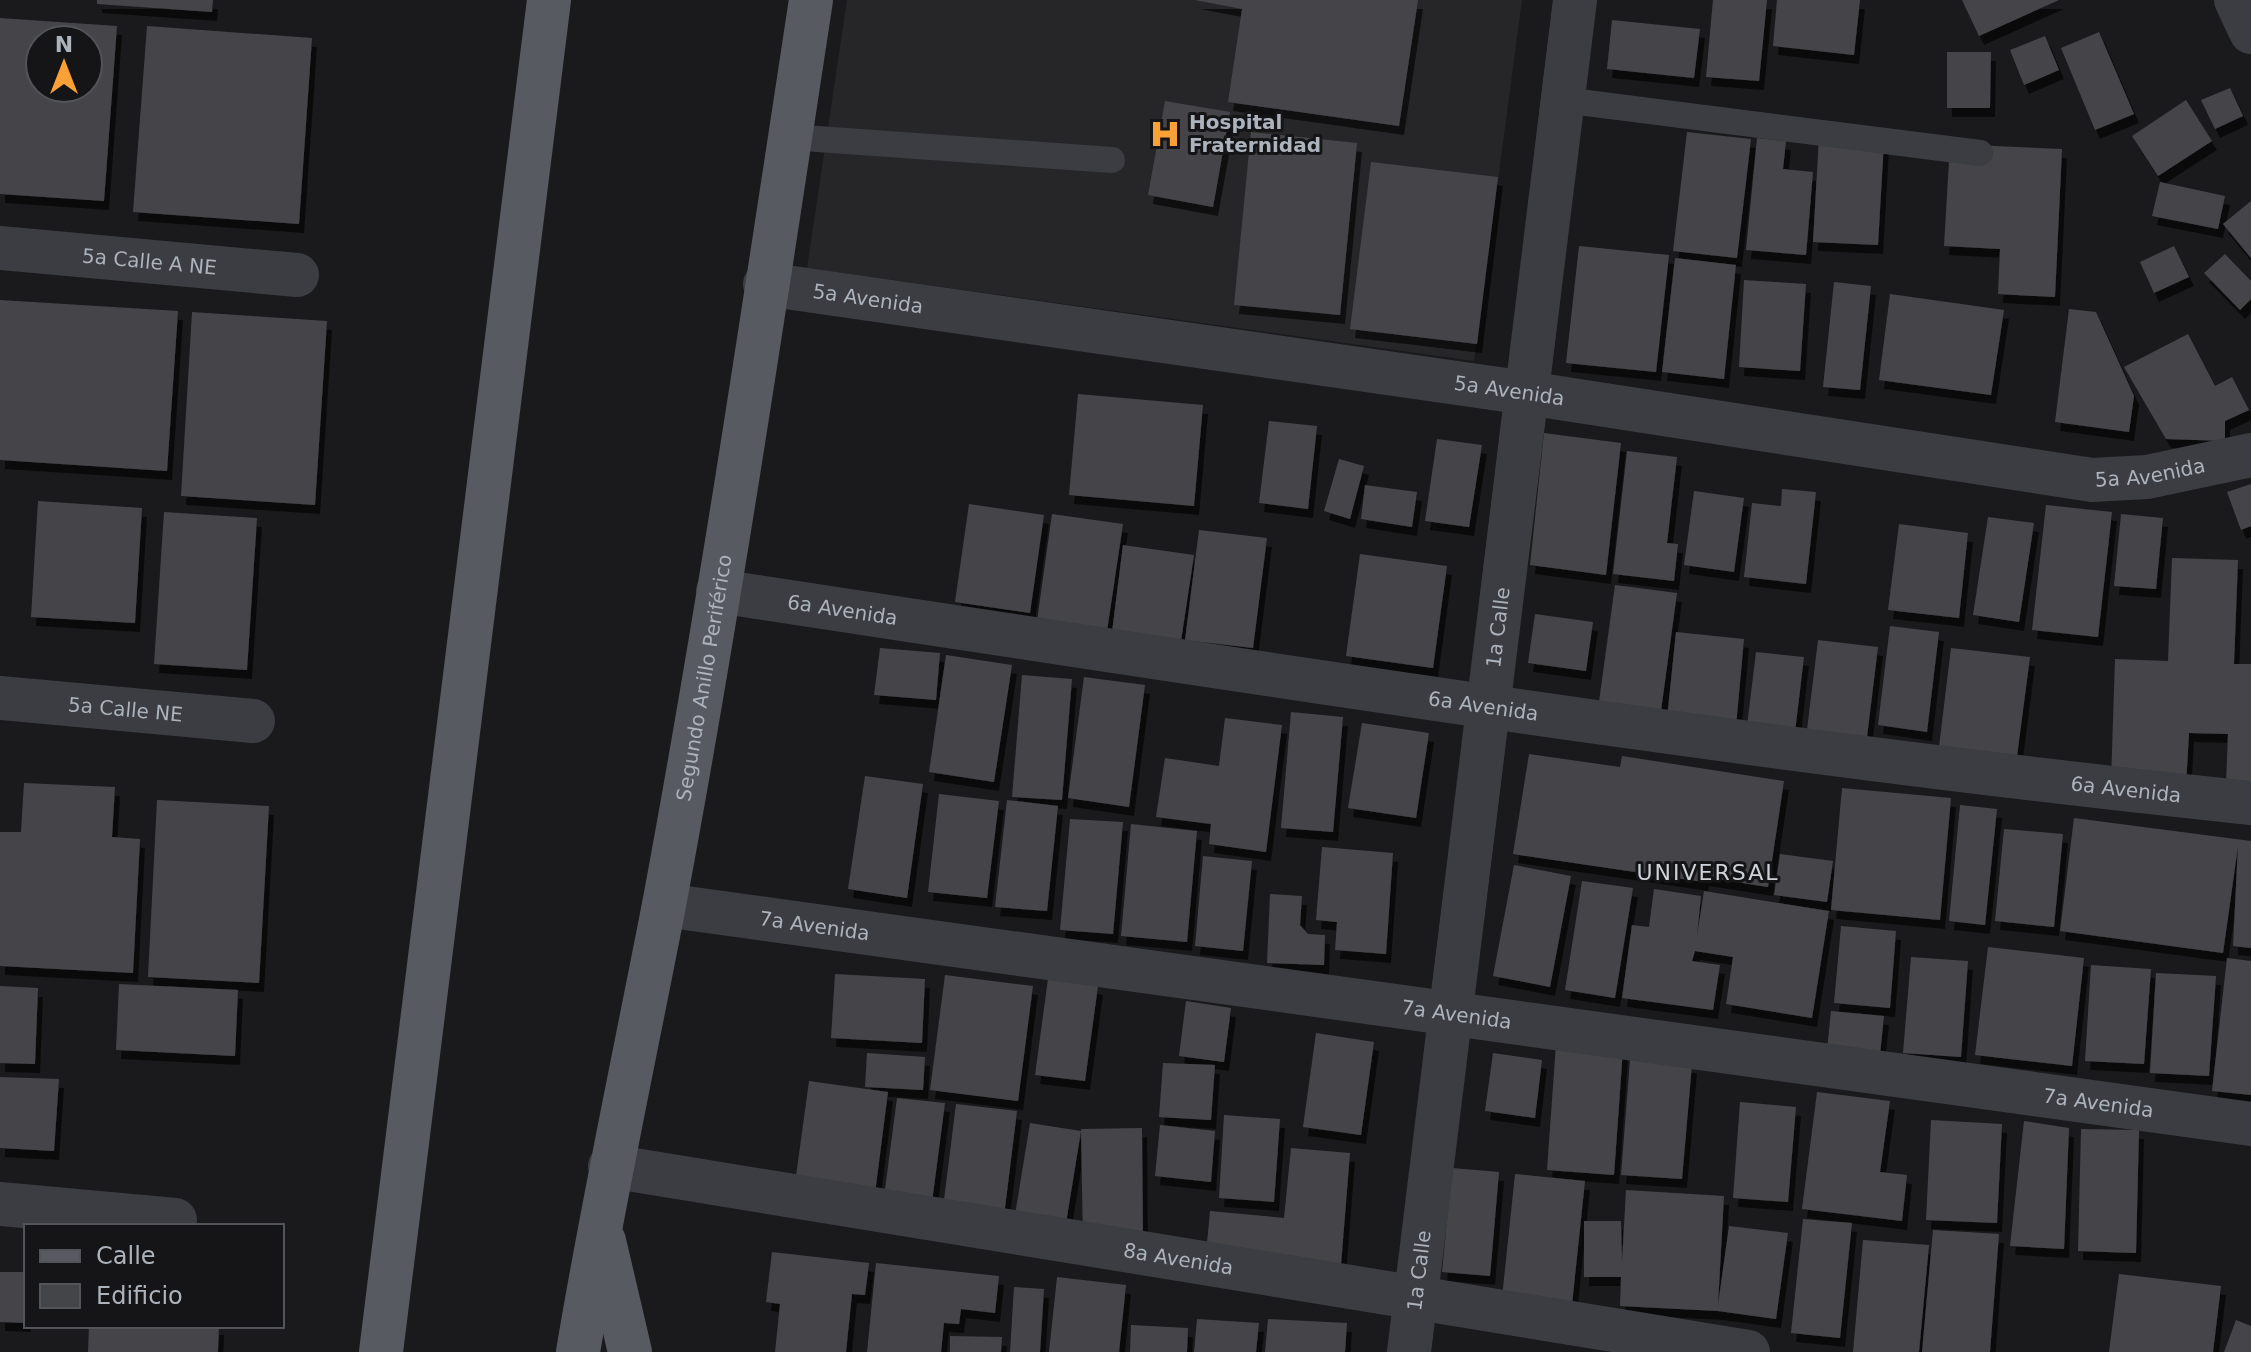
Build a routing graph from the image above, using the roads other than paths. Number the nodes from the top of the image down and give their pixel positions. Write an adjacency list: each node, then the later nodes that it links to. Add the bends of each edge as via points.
1 (549, 0): 28 (main road)
2 (811, 0): 7 (main road, Segundo Anillo Periférico)
3 (1575, 0): 6 (street, 1a Calle)
4 (2236, 0): 5 (street)
5 (2251, 32)
6 (1563, 100): 8 (lane); 13 (street, 1a Calle)
7 (790, 137): 9 (lane); 12 (main road, Segundo Anillo Periférico)
8 (1980, 153)
9 (1112, 160)
10 (0, 248): 11 (street, 5a Calle A NE)
11 (297, 275)
12 (765, 284): 13 (street, 5a Avenida); 15 (main road, Segundo Anillo Periférico)
13 (1527, 393): 14 (street, 5a Avenida, via 2092,480 2147,477); 17 (street, 1a Calle)
14 (2251, 455)
15 (718, 591): 17 (street, 6a Avenida); 20 (main road, Segundo Anillo Periférico)
16 (0, 698): 18 (street, 5a Calle NE)
17 (1488, 708): 19 (street, 6a Avenida, via 2048,782); 21 (street, 1a Calle)
18 (253, 721)
19 (2251, 803)
20 (664, 905): 21 (street, 7a Avenida); 23 (main road, Segundo Anillo Periférico)
21 (1451, 1012): 22 (street, 7a Avenida); 27 (street, 1a Calle)
22 (2251, 1124)
23 (610, 1166): 26 (main road, Segundo Anillo Periférico); 27 (street, 8a Avenida)
24 (0, 1204): 25 (street)
25 (175, 1220)
26 (600, 1220): 29 (main road, Segundo Anillo Periférico); 30 (main road)
27 (1416, 1297): 31 (street, 1a Calle); 32 (street, 8a Avenida)
28 (381, 1352)
29 (578, 1352)
30 (630, 1352)
31 (1409, 1352)
32 (1748, 1352)

